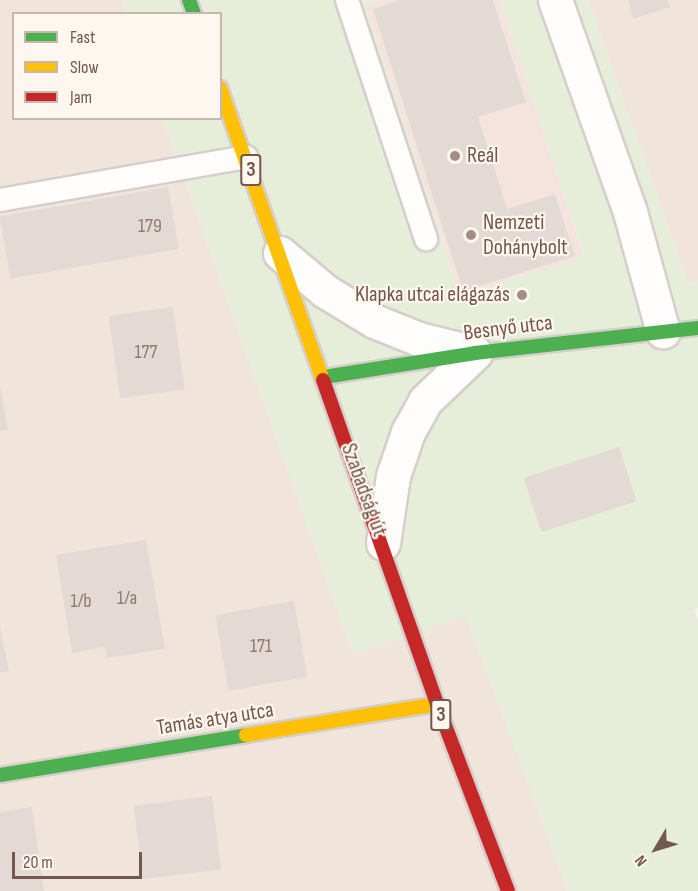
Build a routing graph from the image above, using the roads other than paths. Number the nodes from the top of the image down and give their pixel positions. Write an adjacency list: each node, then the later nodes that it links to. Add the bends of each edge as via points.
1 (347, 0): 6 (lane)
2 (555, 0): 9 (street, via 630,212)
3 (222, 93): 4 (main road, Szabadság út / 3)
4 (246, 157): 5 (lane); 7 (main road, Szabadság út / 3)
5 (0, 200)
6 (426, 239)
7 (280, 253): 10 (street, via 326,291 374,321 419,339); 11 (main road, Szabadság út / 3)
8 (698, 328): 9 (main road, Besnyő utca)
9 (663, 332): 10 (main road, Besnyő utca)
10 (475, 353): 11 (main road, Besnyő utca); 12 (street, via 425,401 408,432 393,476)
11 (324, 377): 12 (main road, Szabadság út / 3)
12 (383, 543): 13 (main road, Szabadság út / 3)
13 (437, 704): 14 (main road, Tamás atya utca); 15 (main road, Szabadság út / 3)
14 (0, 775)
15 (508, 891)

